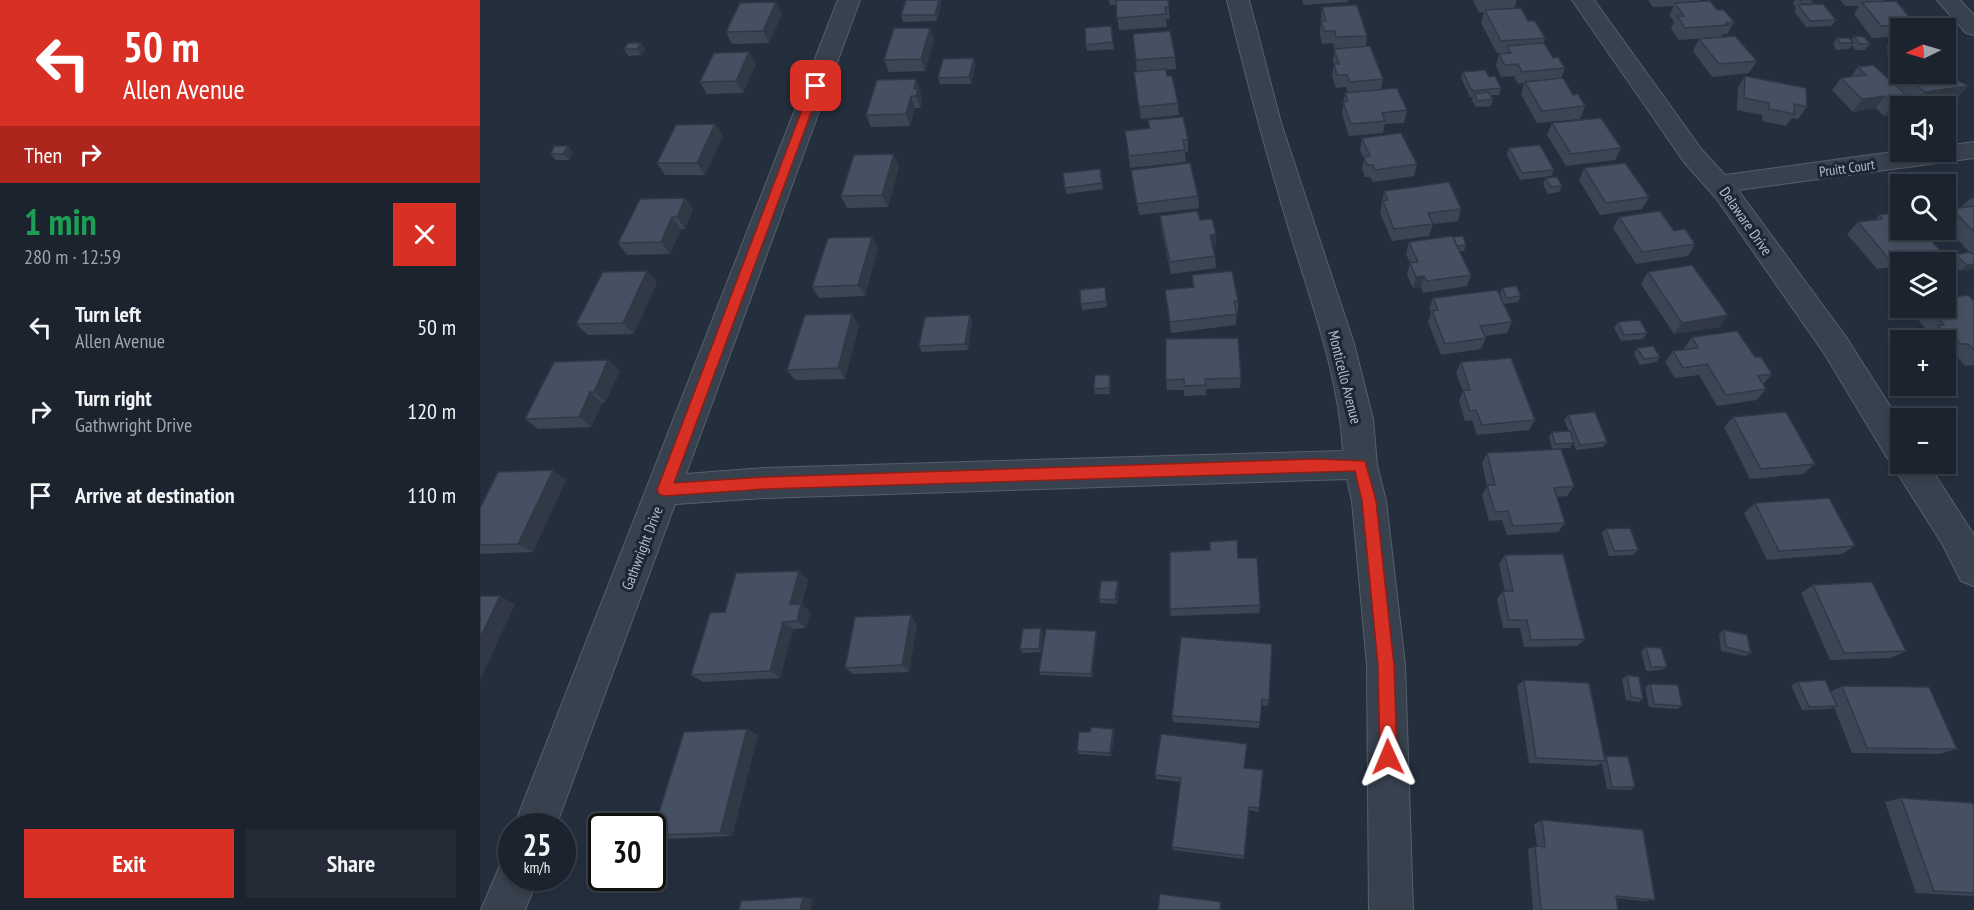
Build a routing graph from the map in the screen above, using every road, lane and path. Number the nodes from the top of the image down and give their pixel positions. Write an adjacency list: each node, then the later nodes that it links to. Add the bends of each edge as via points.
1 (849, 0): 11 (street, Gathwright Drive)
2 (1238, 0): 9 (street, Monticello Avenue, via 1269,123 1339,344 1357,419)
3 (1583, 0): 7 (street, Delaware Drive, via 1693,156)
4 (1948, 0): 5 (street)
5 (1974, 28)
6 (1974, 150): 7 (street, Pruitt Court)
7 (1720, 184): 8 (street, Delaware Drive, via 1834,345)
8 (1890, 432)
9 (1360, 465): 11 (street); 16 (street, Monticello Avenue, via 1369,501 1386,665)
10 (1916, 474): 12 (street)
11 (664, 490): 13 (street, Gathwright Drive)
12 (1974, 569)
13 (540, 813)
14 (511, 891): 15 (street)
15 (503, 910)
16 (1391, 910)

